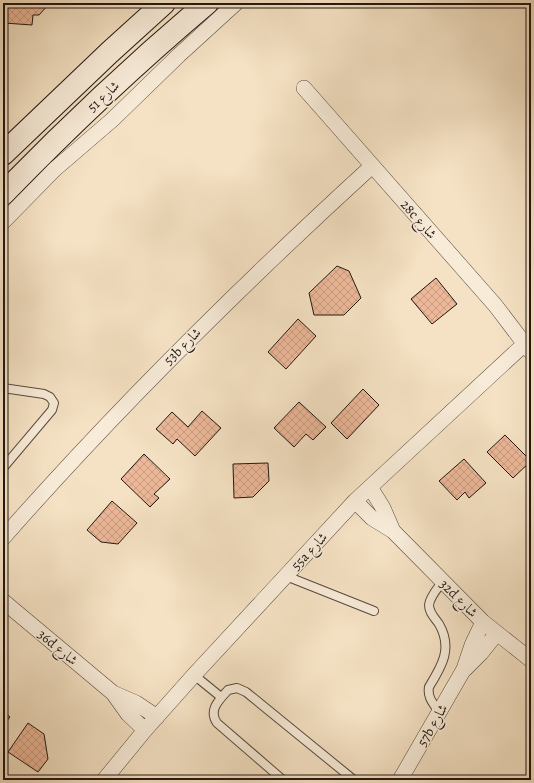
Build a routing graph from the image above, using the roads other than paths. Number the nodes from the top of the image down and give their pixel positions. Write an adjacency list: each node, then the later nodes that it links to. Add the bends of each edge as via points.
1 (164, 3): 5 (street, شارع 51)
2 (207, 3): 7 (street, شارع 51, via 160,43)
3 (236, 3): 8 (street, via 130,104 55,169)
4 (304, 88): 6 (street, 28c شارع)
5 (3, 154)
6 (372, 166): 9 (street, 28c شارع); 15 (street, 53b شارع, via 166,362)
7 (3, 194)
8 (3, 222)
9 (529, 345): 12 (street, 55a شارع)
10 (3, 388): 11 (lane, via 44,394 54,403 52,410)
11 (3, 468)
12 (370, 487): 13 (street, 55a شارع); 14 (street, 32d شارع)
13 (355, 501): 14 (street, 32d شارع, via 372,518); 16 (street, 55a شارع)
14 (393, 530): 17 (street, 32d شارع)
15 (3, 538)
16 (286, 576): 19 (lane); 24 (street, 55a شارع)
17 (443, 581): 20 (street, 32d شارع); 27 (lane, via 429,605 442,630 445,643 444,660 429,691 430,699)
18 (3, 601): 25 (street, 36d شارع)
19 (374, 611)
20 (484, 622): 21 (street, 32d شارع); 23 (street, 57b شارع, via 472,645)
21 (497, 633): 22 (street, 32d شارع); 23 (street, 57b شارع)
22 (531, 660)
23 (464, 669): 27 (street, 57b شارع)
24 (194, 675): 26 (lane); 28 (street, 55a شارع)
25 (113, 693): 28 (street, 36d شارع, via 136,703); 29 (street, 36d شارع, via 128,714)
26 (221, 697): 31 (lane, via 213,714 217,723); 32 (lane, via 233,688 246,692)
27 (439, 712): 33 (street, 57b شارع)
28 (157, 717): 29 (street, 55a شارع)
29 (146, 730): 30 (street, 55a شارع)
30 (104, 780)
31 (283, 780)
32 (354, 780)
33 (400, 780)

